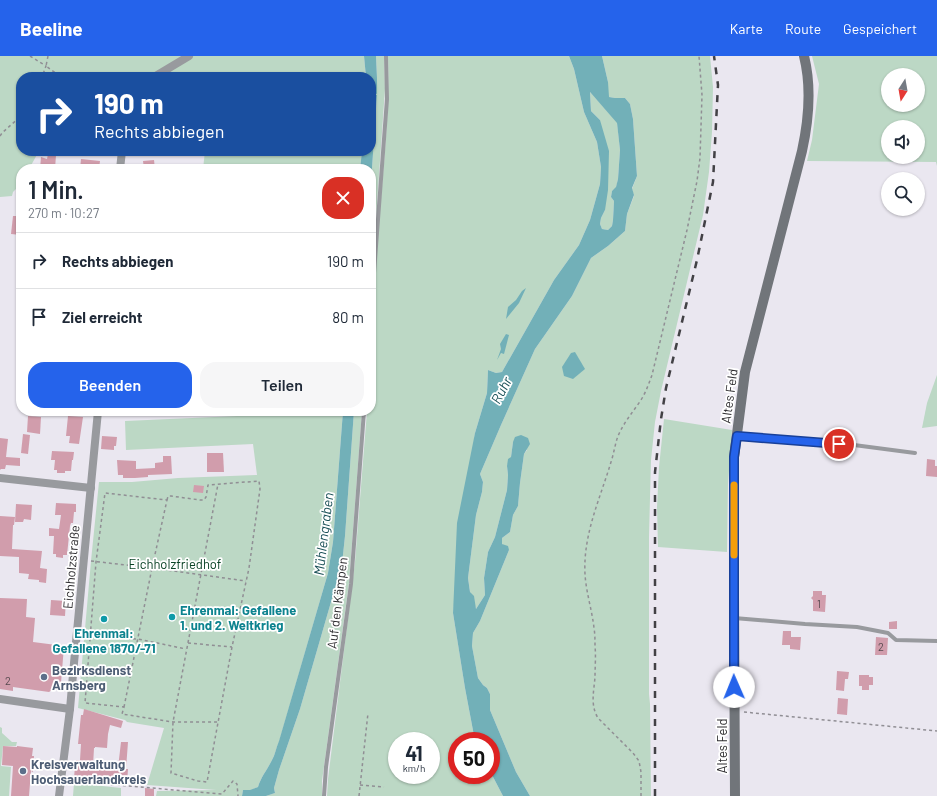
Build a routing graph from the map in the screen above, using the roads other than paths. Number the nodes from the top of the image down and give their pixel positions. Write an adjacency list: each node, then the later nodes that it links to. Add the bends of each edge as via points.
1 (189, 56): 4 (street)
2 (386, 56): 5 (lane, via 387,99)
3 (804, 56): 8 (main road, Altes Feld, via 809,80 808,122 745,372)
4 (162, 72)
5 (376, 246)
6 (98, 416): 11 (street, Eichholzstraße)
7 (364, 416): 17 (lane, Auf den Kämpen, via 351,584)
8 (737, 436): 9 (lane, via 854,445); 12 (main road, Altes Feld, via 734,457)
9 (915, 453)
10 (0, 478): 11 (street)
11 (91, 488): 15 (street, Eichholzstraße)
12 (734, 618): 13 (lane, via 857,627 888,633 896,640); 18 (main road, Altes Feld)
13 (937, 641)
14 (0, 699): 15 (street)
15 (70, 709): 16 (street, Eichholzstraße)
16 (59, 796)
17 (324, 796)
18 (735, 796)

